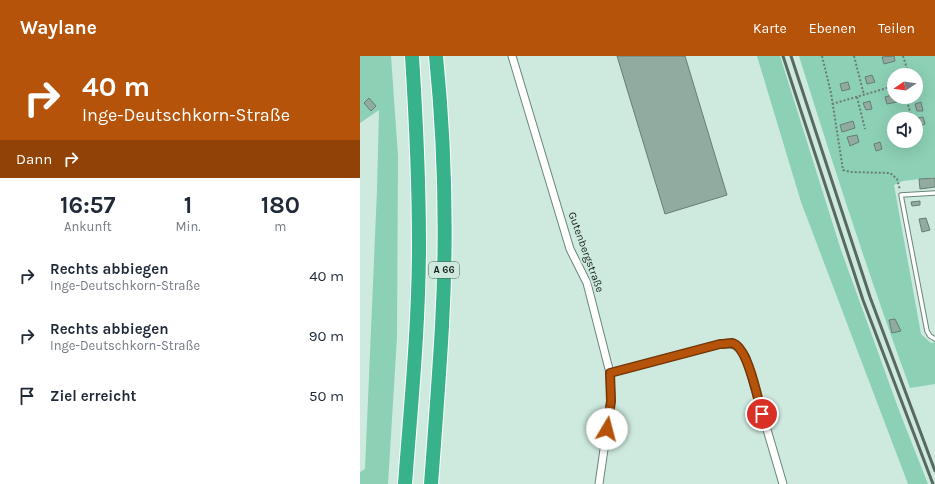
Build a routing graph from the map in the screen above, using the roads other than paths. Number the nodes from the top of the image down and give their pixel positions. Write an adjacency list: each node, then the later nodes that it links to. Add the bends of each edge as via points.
1 (412, 56): 7 (highway, A 66, via 419,245 416,331)
2 (436, 56): 8 (highway, A 66, via 442,120 445,237 442,326)
3 (512, 56): 6 (street, Gutenbergstraße, via 570,249 587,282)
4 (935, 193): 5 (lane, via 901,195 927,331)
5 (935, 339)
6 (610, 373): 9 (street, Gutenbergstraße, via 611,401); 10 (street, via 720,344 733,343 741,348)
7 (405, 484)
8 (431, 484)
9 (600, 484)
10 (783, 484)

